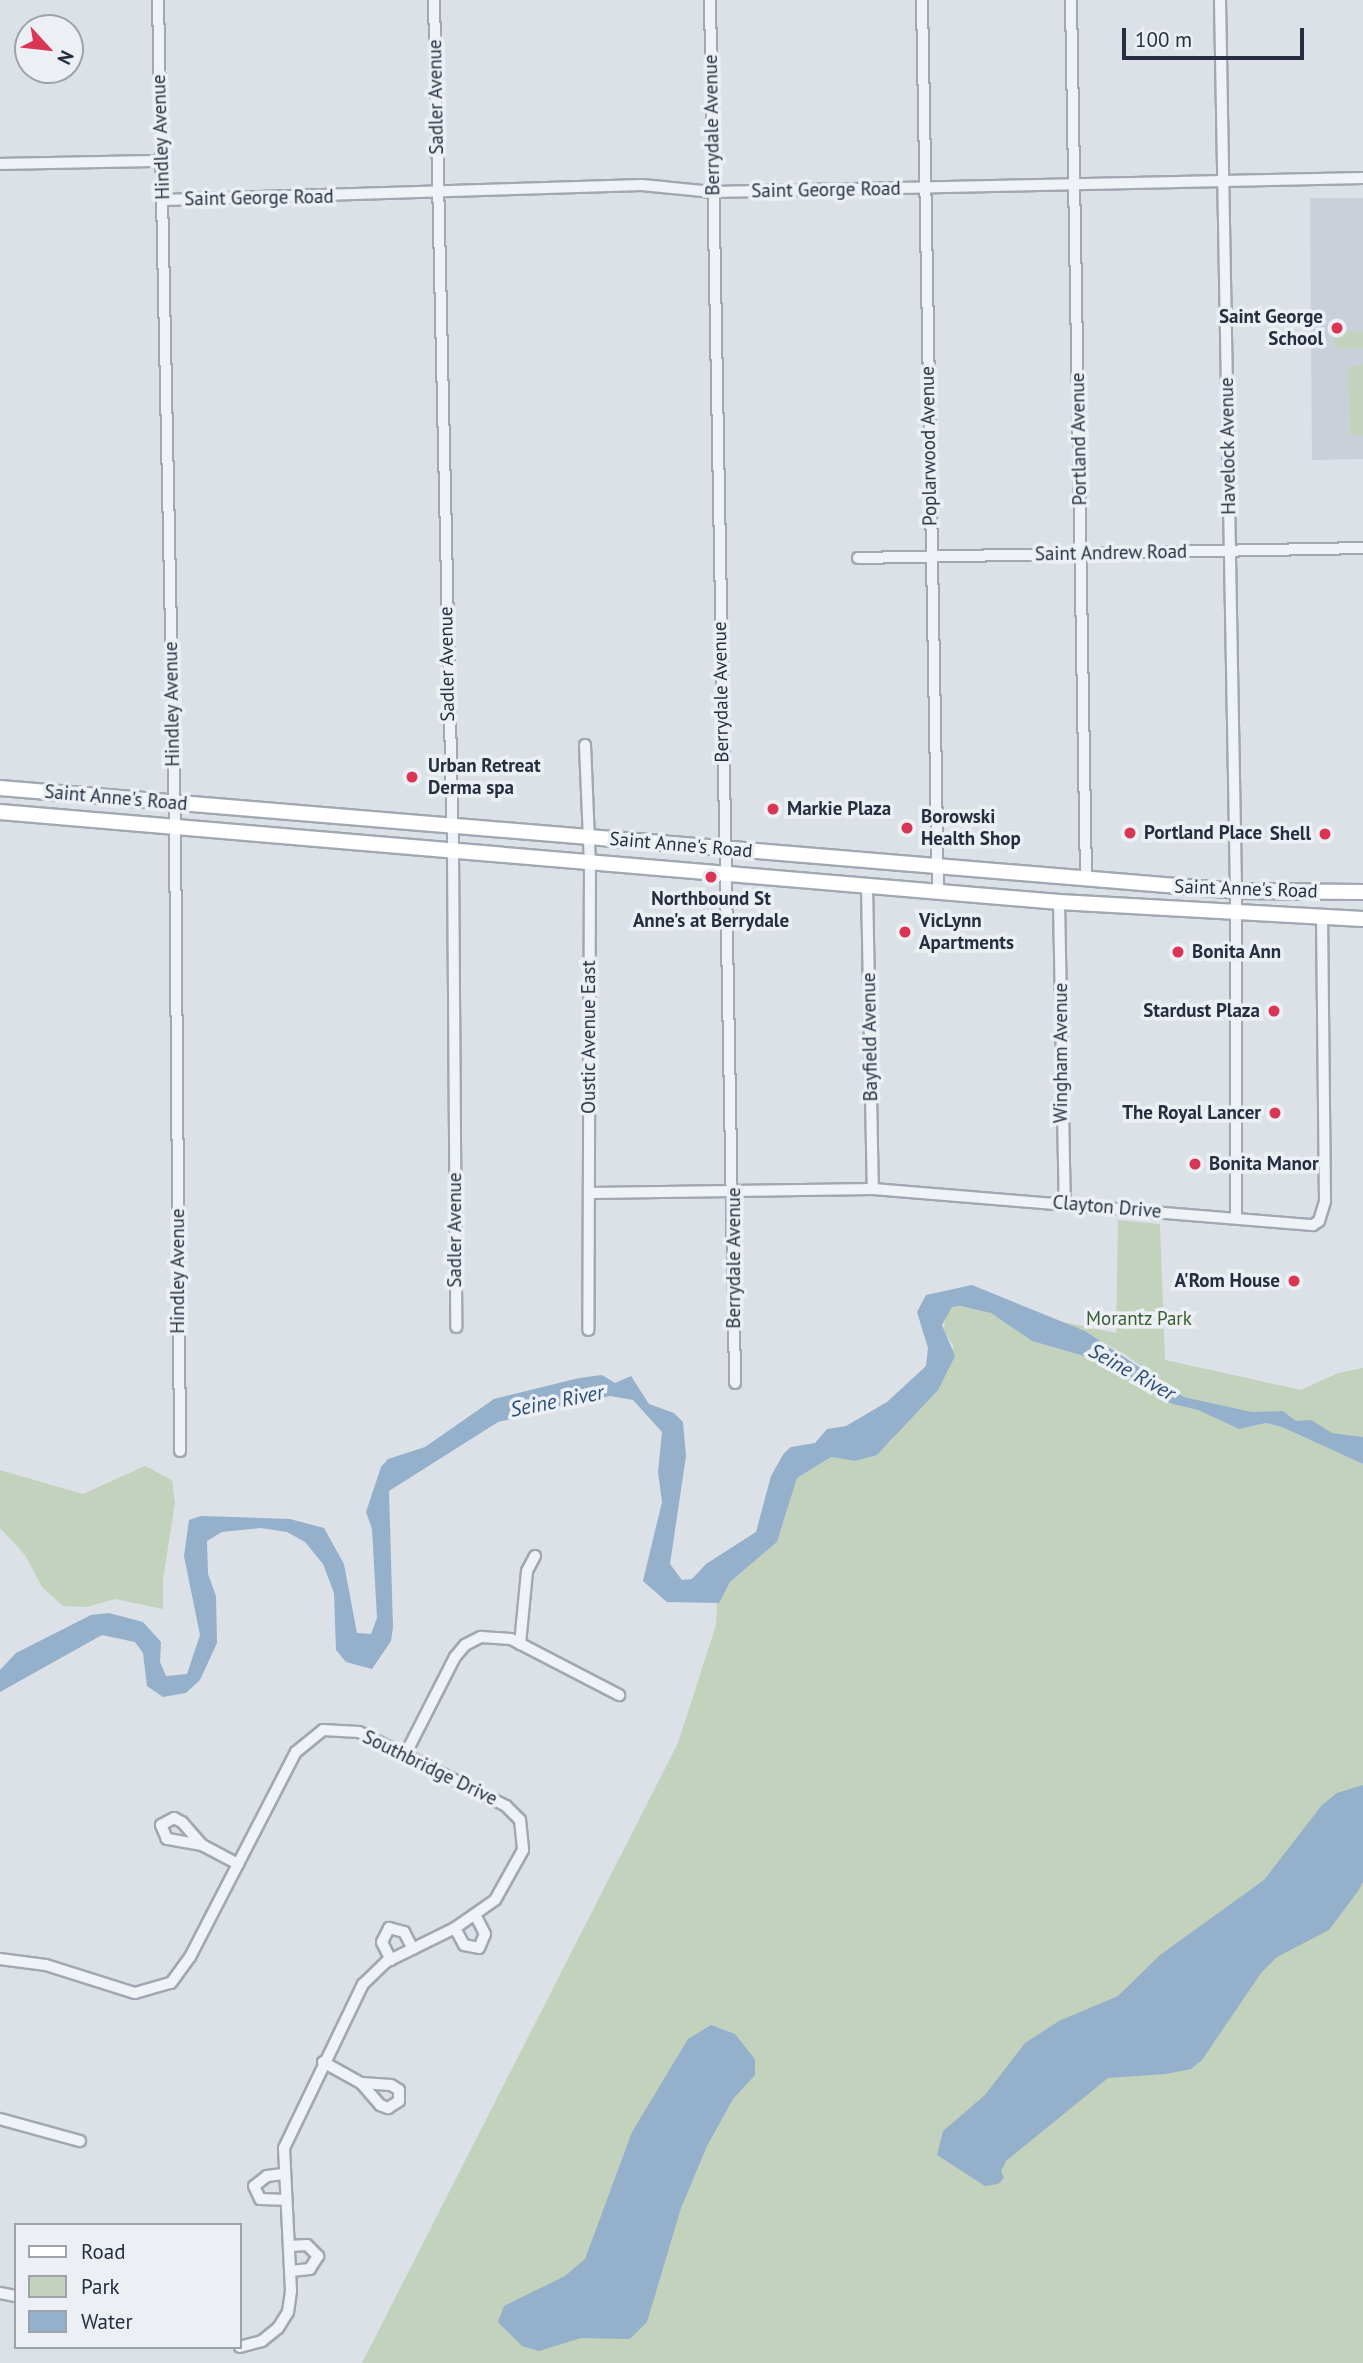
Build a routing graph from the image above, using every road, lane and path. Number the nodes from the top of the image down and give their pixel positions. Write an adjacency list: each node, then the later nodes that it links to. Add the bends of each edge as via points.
1 (158, 0): 7 (street, Hindley Avenue)
2 (434, 0): 14 (street, Sadler Avenue)
3 (710, 0): 13 (street, Berrydale Avenue)
4 (922, 0): 12 (street, Poplarwood Avenue)
5 (1071, 0): 11 (street, Portland Avenue)
6 (1220, 0): 10 (street, Havelock Avenue)
7 (161, 161): 8 (street); 15 (street, Hindley Avenue)
8 (0, 164)
9 (1363, 178): 10 (street, Saint George Road)
10 (1223, 181): 11 (street, Saint George Road); 17 (street, Havelock Avenue)
11 (1074, 185): 12 (street, Saint George Road); 18 (street, Portland Avenue)
12 (925, 188): 13 (street, Saint George Road); 19 (street, Poplarwood Avenue)
13 (713, 192): 14 (street, Saint George Road, via 642,185); 28 (street, Berrydale Avenue)
14 (438, 194): 15 (street, Saint George Road); 25 (street, Sadler Avenue)
15 (163, 200): 23 (street, Hindley Avenue)
16 (1363, 548): 17 (street, Saint Andrew Road)
17 (1230, 550): 18 (street, Saint Andrew Road); 35 (street, Havelock Avenue)
18 (1081, 553): 19 (street, Saint Andrew Road); 33 (street, Portland Avenue)
19 (931, 557): 20 (street, Saint Andrew Road); 31 (street, Poplarwood Avenue)
20 (858, 558)
21 (585, 744): 27 (street, Oustic Avenue East)
22 (0, 788): 23 (main road, Saint Anne's Road)
23 (174, 803): 25 (main road, Saint Anne's Road); 26 (street, Hindley Avenue)
24 (0, 812): 26 (main road, Saint Anne's Road)
25 (450, 825): 27 (main road, Saint Anne's Road); 29 (street, Sadler Avenue)
26 (175, 827): 29 (main road, Saint Anne's Road); 50 (street, Hindley Avenue)
27 (588, 838): 28 (main road, Saint Anne's Road); 30 (street, Oustic Avenue East)
28 (724, 848): 31 (main road, Saint Anne's Road); 32 (street, Berrydale Avenue)
29 (453, 851): 30 (main road, Saint Anne's Road); 47 (street, Sadler Avenue)
30 (590, 863): 32 (main road, Saint Anne's Road); 43 (street, Oustic Avenue East)
31 (939, 868): 33 (main road, Saint Anne's Road); 36 (street, Poplarwood Avenue)
32 (726, 874): 34 (main road, Saint Anne's Road); 44 (street, Berrydale Avenue)
33 (1086, 879): 35 (main road, Saint Anne's Road)
34 (867, 886): 36 (main road, Saint Anne's Road); 42 (street, Bayfield Avenue)
35 (1236, 891): 37 (main road, Saint Anne's Road); 39 (street, Havelock Avenue)
36 (938, 892): 38 (main road, Saint Anne's Road)
37 (1363, 892)
38 (1059, 902): 39 (main road, Saint Anne's Road); 45 (street, Wingham Avenue)
39 (1234, 915): 40 (main road, Saint Anne's Road); 46 (street, Havelock Avenue)
40 (1322, 919): 41 (main road, Saint Anne's Road); 46 (street, Clayton Drive, via 1322,1214 1313,1225)
41 (1363, 919)
42 (873, 1189): 44 (street, Clayton Drive); 45 (street, Clayton Drive)
43 (591, 1193): 44 (street, Clayton Drive); 48 (street, Oustic Avenue East)
44 (734, 1193): 49 (street, Berrydale Avenue)
45 (1065, 1203): 46 (street, Clayton Drive)
46 (1236, 1218)
47 (456, 1327)
48 (588, 1330)
49 (735, 1383)
50 (180, 1451)
51 (535, 1556): 52 (street, via 527,1571)
52 (520, 1644): 53 (street); 54 (street, via 494,1636 465,1645)
53 (619, 1695)
54 (405, 1755): 56 (street, Southbridge Drive, via 338,1727 312,1735 296,1752); 57 (street, Southbridge Drive, via 506,1806 520,1820 523,1850 495,1900)
55 (202, 1845): 56 (street)
56 (238, 1864): 60 (street, Southbridge Drive, via 181,1972 161,1988 135,1993 46,1965)
57 (476, 1916): 58 (street, Southbridge Drive); 58 (street, via 485,1934 479,1948 464,1945)
58 (455, 1928): 59 (street, Southbridge Drive)
59 (413, 1949): 61 (street, Southbridge Drive); 61 (street, via 404,1932 389,1928 382,1942)
60 (0, 1959)
61 (391, 1960): 62 (street, Southbridge Drive, via 363,1984)
62 (323, 2062): 63 (street); 66 (street, Southbridge Drive, via 289,2130)
63 (361, 2083)
64 (0, 2119): 65 (street)
65 (80, 2141)
66 (283, 2174): 67 (street, Southbridge Drive); 67 (street, via 267,2176 254,2186 260,2199)
67 (285, 2200): 68 (street, Southbridge Drive)
68 (289, 2246): 69 (street, Southbridge Drive); 69 (street, via 307,2245 318,2256 310,2269)
69 (291, 2271): 70 (street, Southbridge Drive, via 288,2312 278,2328 262,2342)
70 (242, 2347)

